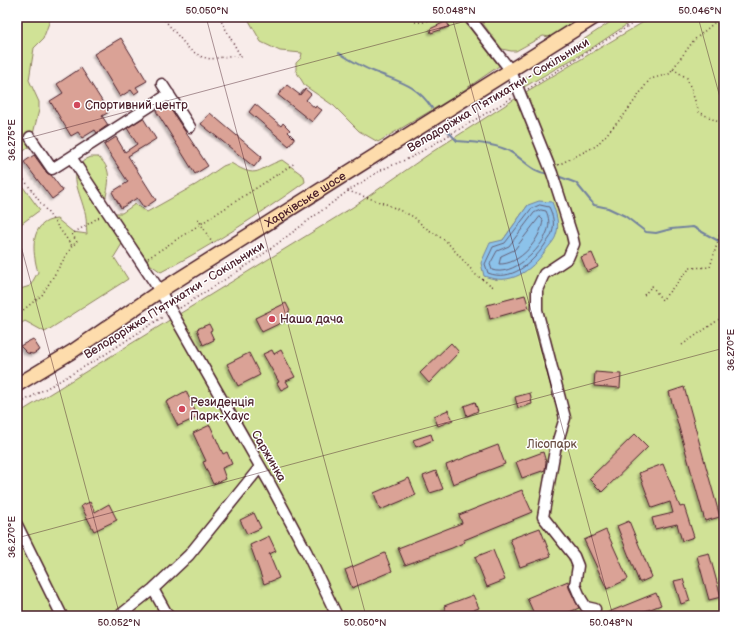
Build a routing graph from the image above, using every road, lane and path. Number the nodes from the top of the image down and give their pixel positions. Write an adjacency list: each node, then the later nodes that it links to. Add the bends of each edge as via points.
1 (162, 17): 2 (path, via 190,50 202,57 241,57)
2 (219, 17)
3 (439, 17): 9 (path)
4 (469, 17): 12 (street)
5 (498, 17): 10 (path)
6 (595, 17): 12 (main road, Харківське шосе)
7 (643, 17): 15 (path, Велодоріжка П'ятихатки - Сокільники)
8 (721, 17): 11 (path, via 694,40)
9 (415, 22)
10 (479, 23)
11 (673, 68): 16 (path, via 687,78 700,112); 22 (path, via 669,74 650,79 625,114 596,146)
12 (511, 71): 15 (street); 29 (main road, Харківське шосе)
13 (162, 84): 14 (street)
14 (169, 94): 17 (street); 19 (street)
15 (519, 94): 22 (street); 23 (path, Велодоріжка П'ятихатки - Сокільники, via 412,157 381,170)
16 (724, 124)
17 (190, 127)
18 (30, 137): 19 (street, via 52,169)
19 (71, 157): 24 (street, Саржинка)
20 (295, 163): 27 (path)
21 (17, 170): 28 (path)
22 (551, 171): 43 (street, via 574,244 568,258 544,274 537,290 537,310 565,418 555,450 543,517 574,556 578,566 575,578 577,591 586,607)
23 (348, 191): 31 (path, via 414,217 446,241 476,275); 34 (path, Велодоріжка П'ятихатки - Сокільники, via 254,261)
24 (107, 212): 28 (path, via 72,234 77,242); 30 (street, Саржинка)
25 (198, 219): 27 (path)
26 (724, 221): 33 (path, via 710,267 690,268 662,300 652,286)
27 (201, 224): 29 (path); 30 (path)
28 (72, 246): 35 (path, via 42,295)
29 (220, 254): 32 (main road, Харківське шосе)
30 (141, 262): 32 (street, Саржинка)
31 (495, 288)
32 (160, 291): 34 (street, Саржинка); 38 (main road, Харківське шосе, via 73,351)
33 (644, 295)
34 (172, 312): 39 (path, Велодоріжка П'ятихатки - Сокільники, via 98,359); 40 (street, Саржинка)
35 (17, 315)
36 (724, 316): 37 (path)
37 (682, 345)
38 (17, 385)
39 (17, 405)
40 (260, 467): 42 (street, via 189,555); 47 (street, Саржинка, via 306,551)
41 (17, 525): 44 (street)
42 (153, 589): 45 (street); 46 (street)
43 (595, 609)
44 (62, 616)
45 (119, 616)
46 (168, 616)
47 (337, 616)

